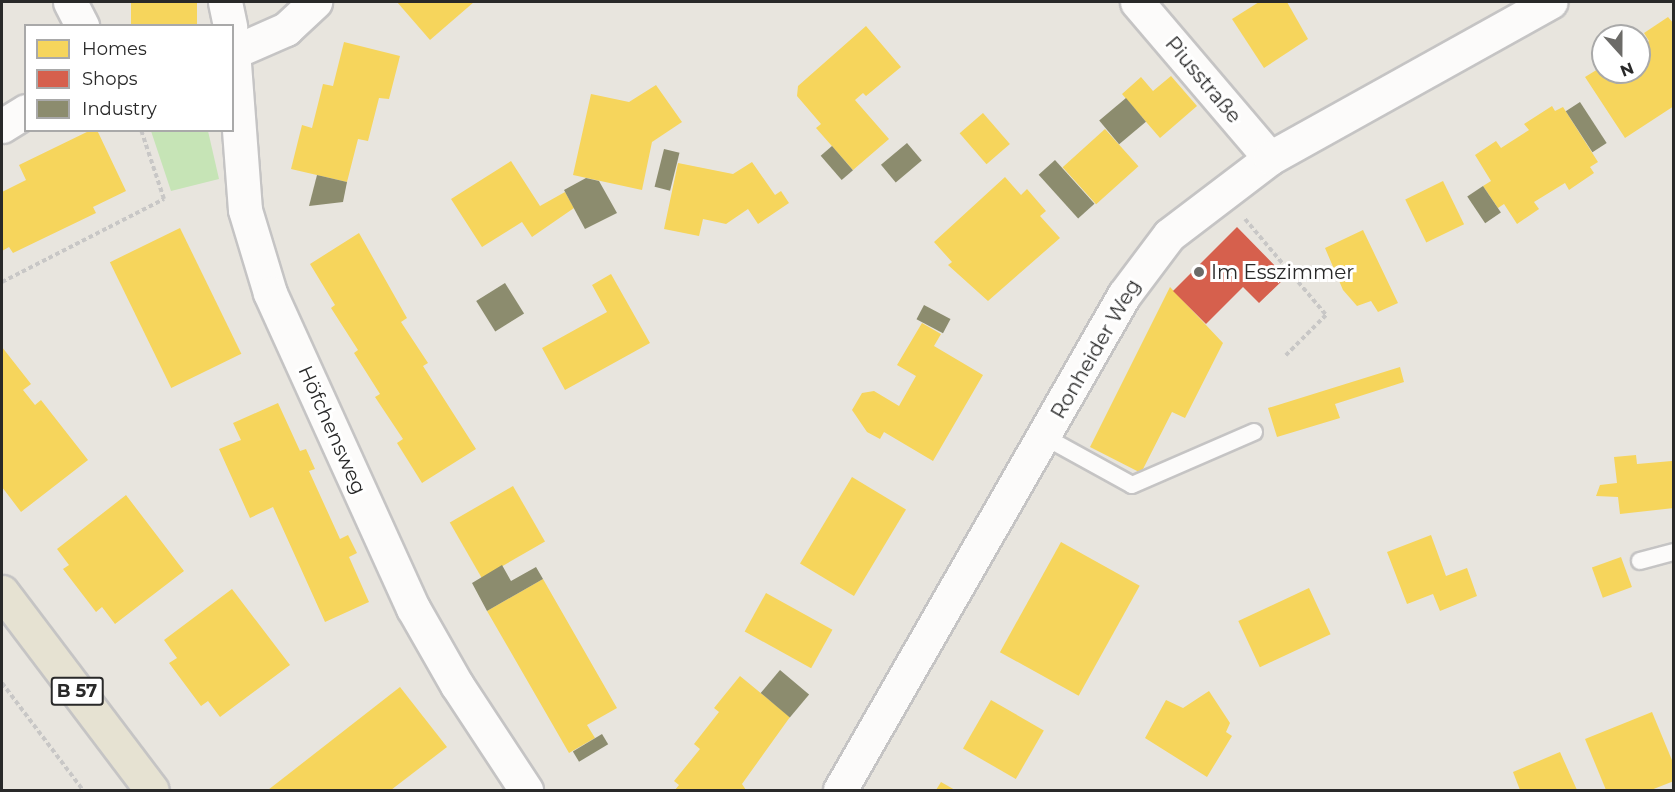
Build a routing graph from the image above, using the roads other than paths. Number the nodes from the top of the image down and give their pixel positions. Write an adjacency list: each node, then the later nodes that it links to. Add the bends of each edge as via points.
1 (70, 2): 6 (street)
2 (225, 2): 7 (street, Höfchensweg)
3 (315, 2): 8 (street, via 286,28)
4 (1137, 2): 12 (street, Piusstraße)
5 (1550, 2): 12 (street, Ronheider Weg)
6 (81, 24)
7 (230, 24)
8 (234, 38)
9 (234, 52): 19 (street, Höfchensweg, via 245,210 270,293 413,608 457,685)
10 (24, 112): 11 (street)
11 (2, 126)
12 (1270, 158): 14 (street, Ronheider Weg, via 1169,235 1124,295)
13 (1254, 432): 14 (lane, via 1132,485)
14 (1045, 437): 20 (street, Ronheider Weg)
15 (1674, 552): 16 (lane)
16 (1640, 561)
17 (2, 592): 18 (main road, B 57)
18 (152, 790)
19 (526, 790)
20 (840, 790)

